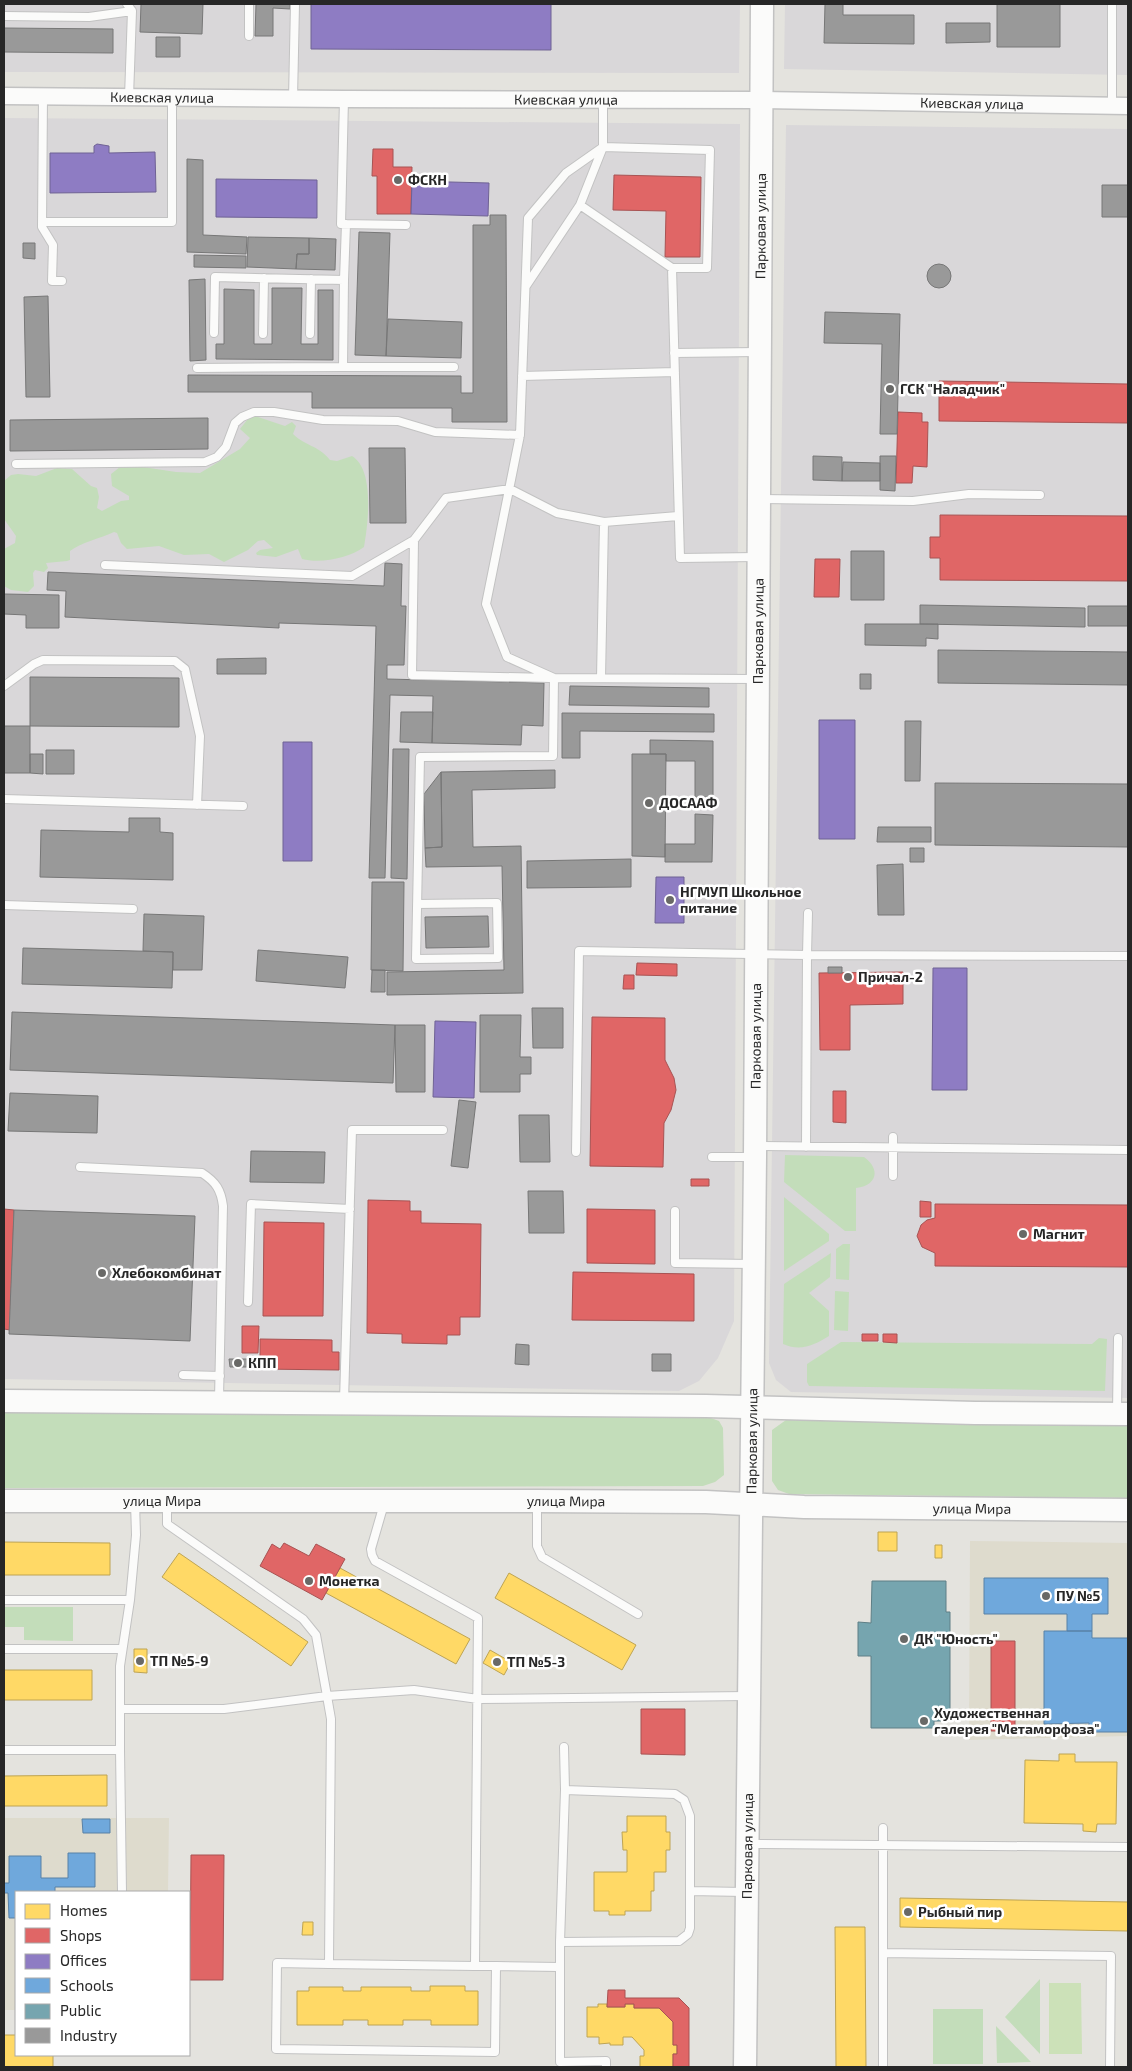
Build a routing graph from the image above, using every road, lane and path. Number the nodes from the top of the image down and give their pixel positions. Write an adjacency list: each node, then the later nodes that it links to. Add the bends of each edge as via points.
1 (127, 4): 6 (lane)
2 (250, 4): 8 (lane)
3 (295, 4): 13 (lane)
4 (762, 4): 16 (main road, Парковая улица)
5 (1112, 4): 17 (lane)
6 (132, 11): 7 (lane, via 89,17); 11 (lane)
7 (4, 16)
8 (249, 36)
9 (4, 96): 10 (street, Киевская улица)
10 (43, 96): 11 (street, Киевская улица); 21 (lane)
11 (129, 97): 12 (street, Киевская улица)
12 (172, 98): 13 (street, Киевская улица); 21 (lane, via 172,222)
13 (293, 99): 14 (street, Киевская улица)
14 (344, 99): 15 (street, Киевская улица); 22 (lane, via 341,224)
15 (603, 100): 16 (street, Киевская улица); 19 (lane)
16 (762, 100): 17 (street, Киевская улица); 33 (main road, Парковая улица)
17 (1112, 106): 18 (street, Киевская улица)
18 (1128, 106)
19 (603, 147): 20 (lane); 24 (lane, via 710,150 707,268); 29 (lane, via 566,173 528,218)
20 (580, 205): 24 (lane); 29 (lane)
21 (43, 222): 28 (lane, via 42,227 53,245 52,281)
22 (346, 224): 23 (lane); 27 (lane)
23 (406, 225)
24 (672, 268): 34 (lane)
25 (264, 278): 26 (lane); 30 (lane, via 216,277); 31 (lane)
26 (311, 279): 27 (lane); 32 (lane)
27 (344, 280): 35 (lane)
28 (62, 281)
29 (526, 286): 39 (lane)
30 (214, 333)
31 (263, 334)
32 (310, 334)
33 (760, 352): 34 (lane); 44 (main road, Парковая улица)
34 (674, 353): 38 (lane)
35 (343, 367): 36 (lane); 37 (lane)
36 (454, 367)
37 (197, 368)
38 (675, 372): 39 (lane); 45 (lane)
39 (522, 376): 40 (lane)
40 (520, 435): 41 (lane, via 435,432 398,421 323,420 254,412 236,423 226,448 205,462); 42 (lane)
41 (16, 464)
42 (510, 489): 46 (lane, via 558,514); 47 (lane, via 446,498); 50 (lane, via 486,604 507,657)
43 (1040, 495): 44 (lane, via 969,494 913,501)
44 (759, 499): 48 (main road, Парковая улица)
45 (678, 516): 46 (lane); 48 (lane, via 680,558)
46 (604, 522): 51 (lane)
47 (414, 540): 49 (lane, via 352,576); 50 (lane, via 412,675)
48 (759, 557): 52 (main road, Парковая улица)
49 (105, 565)
50 (554, 678): 51 (lane); 57 (lane, via 553,756 420,757)
51 (601, 678): 52 (lane)
52 (758, 679): 61 (main road, Парковая улица)
53 (4, 686): 55 (lane, via 43,660 175,661 185,669 200,736)
54 (4, 799): 55 (lane)
55 (197, 805): 56 (lane)
56 (243, 806)
57 (417, 904): 57 (lane, via 416,959 498,958 497,903)
58 (4, 905): 59 (lane)
59 (133, 909)
60 (808, 913): 62 (lane)
61 (756, 954): 62 (lane); 69 (main road, Парковая улица); 70 (lane, via 579,952)
62 (807, 955): 63 (lane); 66 (lane)
63 (1128, 956)
64 (443, 1130): 74 (lane, via 352,1130)
65 (894, 1137): 67 (lane)
66 (806, 1147): 67 (lane); 69 (lane)
67 (893, 1149): 68 (lane); 73 (lane)
68 (1128, 1150)
69 (755, 1151): 71 (lane); 76 (main road, Парковая улица)
70 (576, 1152)
71 (712, 1158)
72 (80, 1167): 80 (lane, via 202,1173 218,1186 223,1206)
73 (893, 1176)
74 (350, 1209): 77 (lane, via 251,1204); 83 (lane)
75 (675, 1211): 76 (lane, via 675,1263)
76 (753, 1264): 84 (main road, Парковая улица)
77 (248, 1302)
78 (1118, 1338): 85 (lane)
79 (182, 1375): 80 (lane)
80 (220, 1376): 82 (lane)
81 (4, 1401): 82 (main road)
82 (219, 1402): 83 (main road)
83 (344, 1403): 84 (main road)
84 (751, 1407): 85 (main road); 91 (main road, Парковая улица)
85 (1123, 1414)
86 (136, 1500): 87 (main road, улица Мира); 90 (main road, улица Мира); 94 (lane)
87 (167, 1500): 88 (main road, улица Мира); 98 (lane, via 167,1524 303,1619 312,1630 316,1635)
88 (385, 1500): 89 (main road, улица Мира); 100 (lane, via 372,1555 375,1561 478,1618)
89 (537, 1500): 91 (main road, улица Мира); 95 (lane, via 537,1546 542,1557)
90 (4, 1501)
91 (750, 1504): 92 (main road, улица Мира); 99 (main road, Парковая улица)
92 (1128, 1510)
93 (4, 1600): 94 (lane)
94 (130, 1600): 97 (lane)
95 (638, 1614)
96 (4, 1649): 97 (lane)
97 (122, 1649): 101 (lane)
98 (327, 1696): 100 (lane, via 414,1690); 101 (lane, via 224,1709); 117 (lane, via 331,1719)
99 (748, 1696): 100 (lane); 107 (main road, Парковая улица)
100 (478, 1699): 118 (lane)
101 (120, 1709): 104 (lane)
102 (564, 1747): 105 (lane)
103 (4, 1750): 104 (lane)
104 (120, 1750): 112 (lane)
105 (565, 1790): 113 (lane, via 675,1794 684,1800 690,1816); 115 (lane)
106 (883, 1828): 109 (lane)
107 (747, 1844): 108 (lane); 114 (main road, Парковая улица)
108 (816, 1844): 109 (lane); 111 (lane)
109 (883, 1845): 110 (lane); 116 (lane)
110 (1128, 1847)
111 (816, 1854)
112 (122, 1891)
113 (690, 1892): 114 (lane); 115 (lane, via 690,1928 688,1934 679,1940)
114 (747, 1892): 122 (main road, Парковая улица)
115 (560, 1942): 120 (lane)
116 (883, 1953): 123 (lane); 124 (lane, via 1110,1956)
117 (329, 1964): 118 (lane); 119 (lane, via 277,1963 276,2050 495,2052)
118 (475, 1966): 119 (lane)
119 (496, 1966): 120 (lane)
120 (559, 1967): 121 (lane, via 560,2062 606,2062)
121 (606, 2067)
122 (746, 2067)
123 (883, 2067)
124 (1110, 2067)

